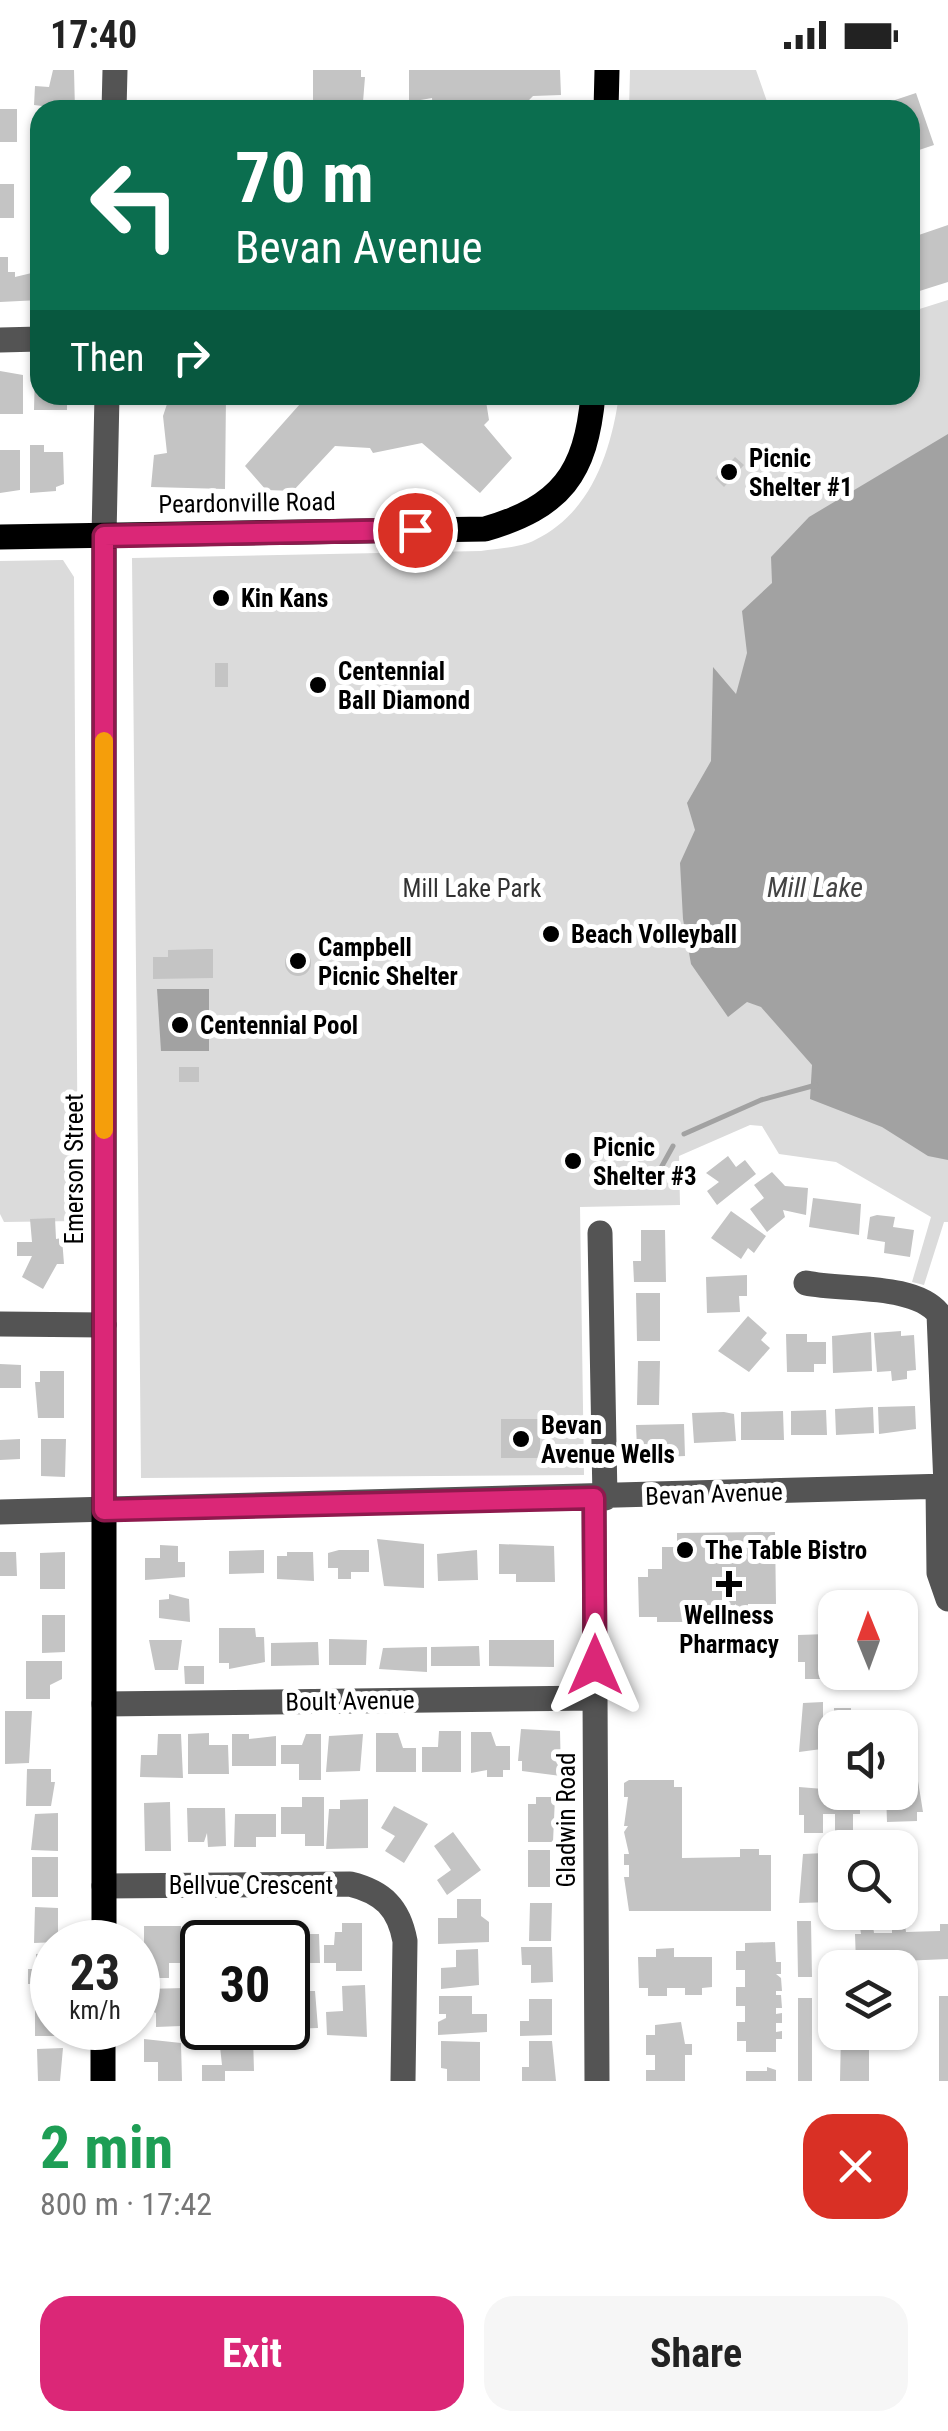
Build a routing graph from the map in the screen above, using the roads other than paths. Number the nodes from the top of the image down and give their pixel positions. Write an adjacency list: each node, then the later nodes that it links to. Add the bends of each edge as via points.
1 (115, 70): 3 (street)
2 (607, 70): 4 (main road)
3 (114, 100)
4 (606, 100)
5 (30, 339): 6 (street)
6 (0, 340)
7 (107, 405): 9 (street, Emerson Street)
8 (592, 405): 9 (main road, Peardonville Road, via 576,472 525,518 498,526)
9 (104, 536): 10 (main road, Peardonville Road); 14 (main road, Emerson Street)
10 (0, 537)
11 (600, 1234): 16 (street, Gladwin Road)
12 (806, 1283): 15 (street, via 902,1293 938,1314)
13 (0, 1324): 14 (street)
14 (104, 1325): 17 (main road, Emerson Street)
15 (944, 1486): 16 (street, Bevan Avenue); 19 (street, via 939,1573)
16 (600, 1498): 17 (street, Bevan Avenue); 20 (street, Gladwin Road)
17 (104, 1510): 18 (street, Bevan Avenue); 21 (main road, Emerson Street)
18 (0, 1512)
19 (948, 1599)
20 (595, 1698): 21 (street, Boult Avenue); 27 (street, Gladwin Road)
21 (104, 1704): 22 (main road, Emerson Street)
22 (104, 1886): 23 (main road, Emerson Street); 26 (street, Bellvue Crescent, via 372,1889 401,1921 405,1941)
23 (104, 1920)
24 (103, 2050): 25 (main road)
25 (103, 2081)
26 (403, 2081)
27 (597, 2081)

